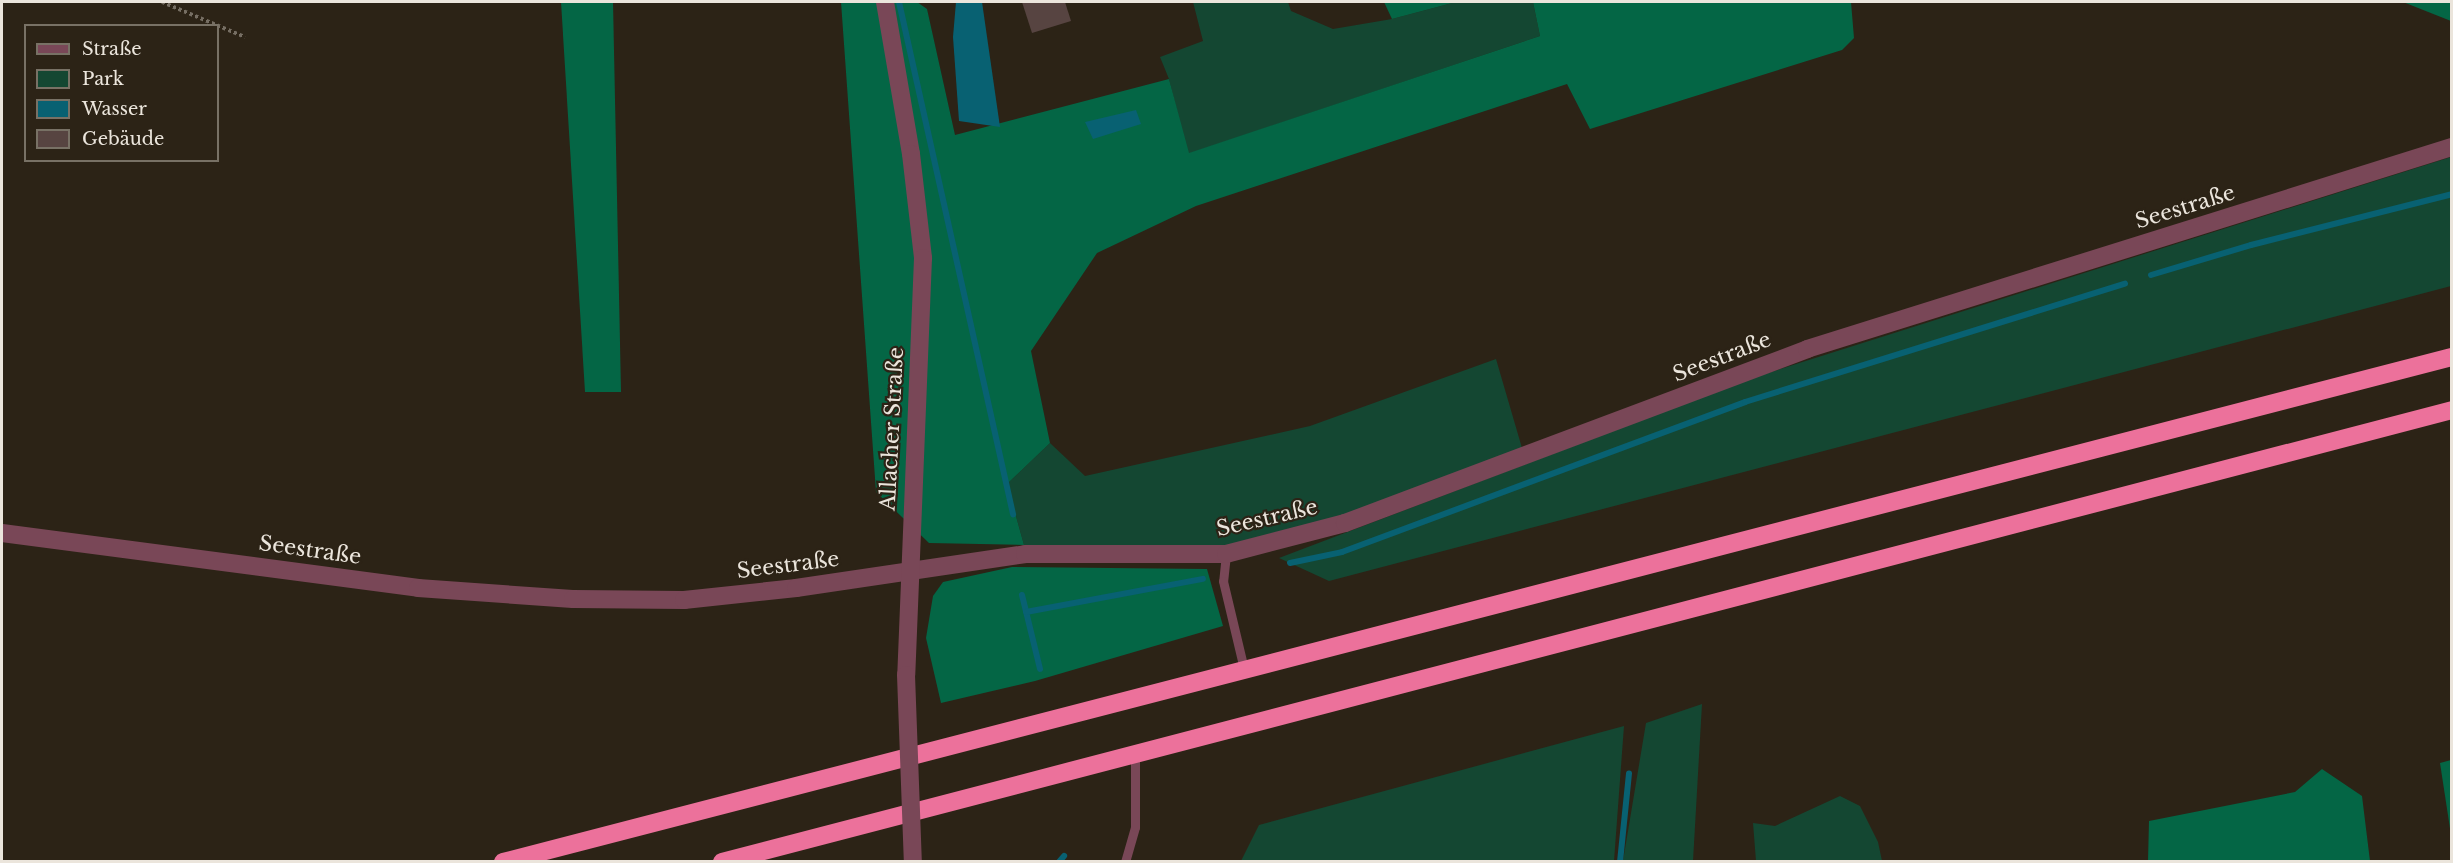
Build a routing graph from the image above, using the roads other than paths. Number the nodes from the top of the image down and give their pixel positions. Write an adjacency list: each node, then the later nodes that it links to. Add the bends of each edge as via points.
1 (885, 2): 7 (street, Allacher Straße, via 911,154 923,258)
2 (2451, 147): 6 (street, Seestraße, via 1807,349 1345,523)
3 (2451, 357): 8 (highway)
4 (2451, 410): 9 (highway)
5 (2, 533): 7 (street, Seestraße, via 418,588 573,599 684,600)
6 (1226, 554): 7 (street, Seestraße, via 1025,554); 8 (lane, via 1223,581)
7 (908, 570): 12 (street, Allacher Straße, bridge, via 906,675)
8 (1244, 669): 10 (highway)
9 (1135, 754): 11 (highway); 13 (lane, via 1135,827)
10 (503, 861)
11 (722, 861)
12 (913, 861)
13 (1125, 861)

